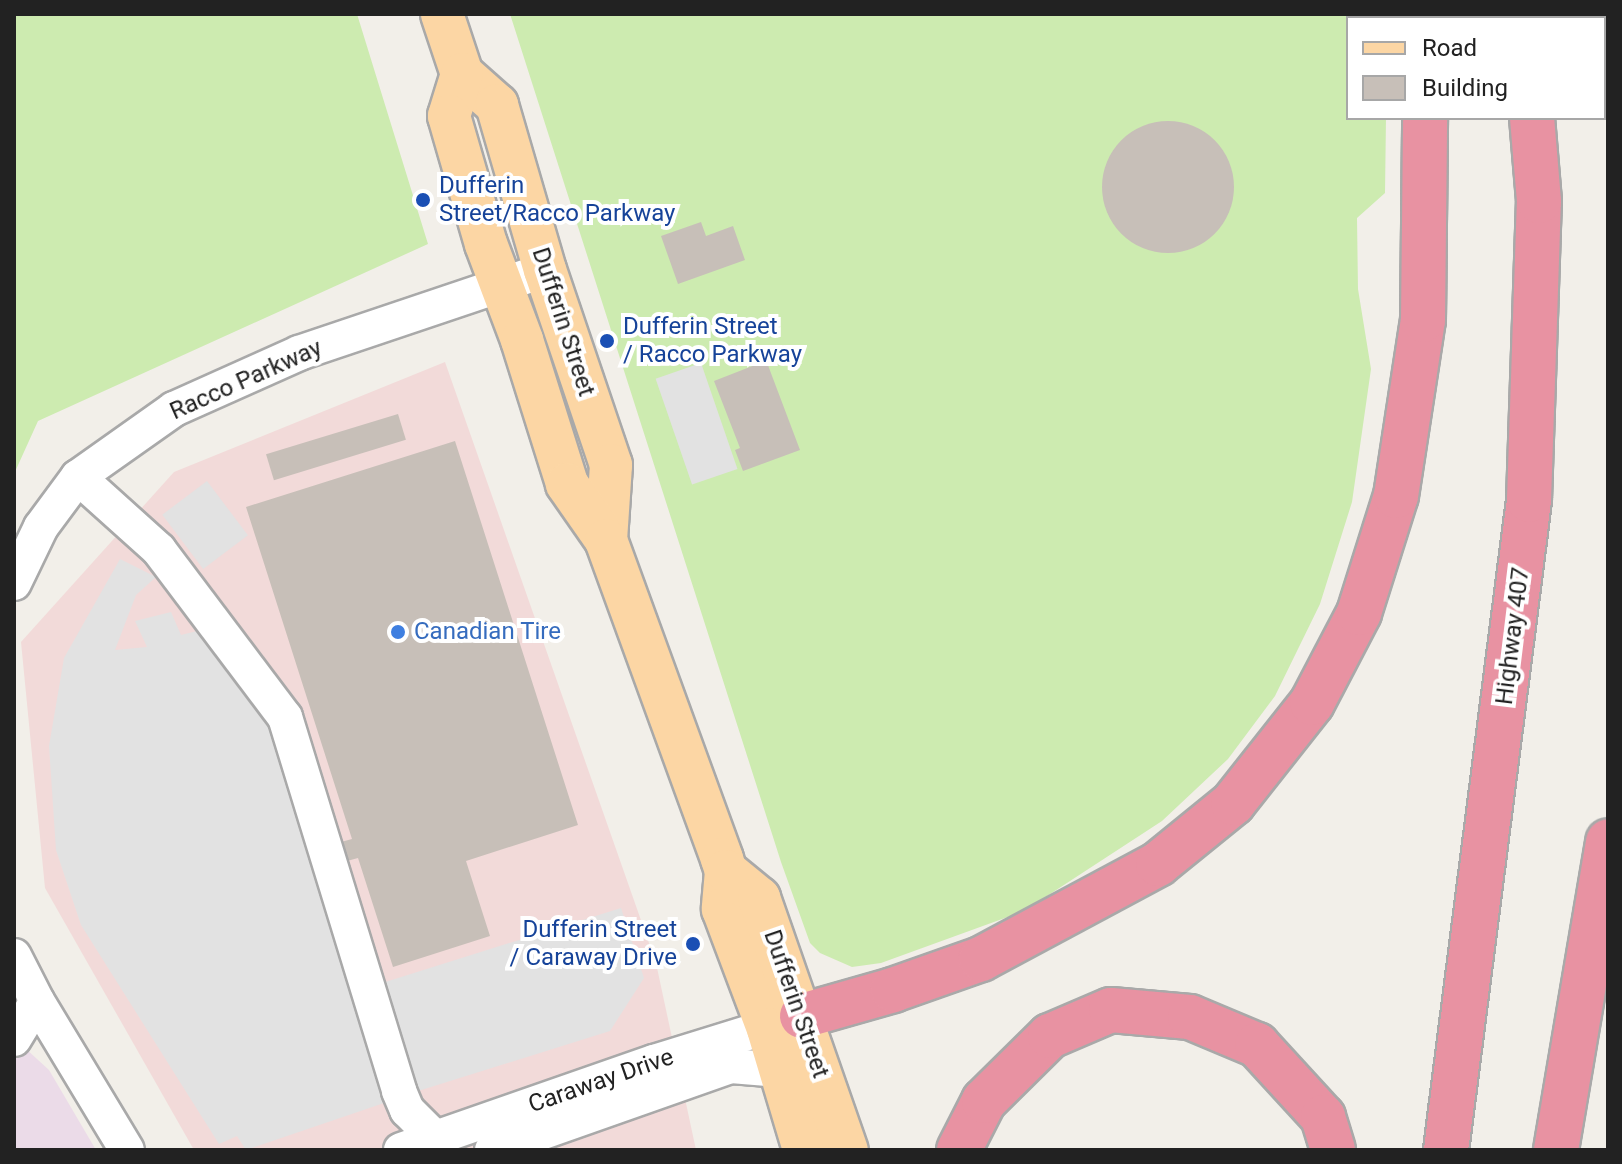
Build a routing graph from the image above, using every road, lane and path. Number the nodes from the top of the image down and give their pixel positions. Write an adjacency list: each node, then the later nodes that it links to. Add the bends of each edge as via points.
1 (442, 14): 2 (main road)
2 (462, 74): 5 (main road, Dufferin Street, via 497,105); 6 (main road, Dufferin Street, via 449,116)
3 (1425, 120): 13 (highway, via 1423,320 1396,496 1359,613 1312,703 1233,803 1158,864 981,959)
4 (1532, 120): 24 (highway, Highway 407, via 1539,201 1529,500)
5 (545, 270): 6 (street, Racco Parkway); 8 (main road, Dufferin Street, via 611,465)
6 (502, 286): 7 (street, Racco Parkway, via 271,365 174,409); 8 (main road, Dufferin Street, via 567,484)
7 (78, 477): 9 (street, Racco Parkway, via 41,527); 16 (street, via 159,550 285,717 399,1091 407,1110)
8 (606, 540): 13 (main road, Dufferin Street, via 726,871 759,898)
9 (14, 583)
10 (1608, 841): 25 (highway)
11 (14, 956): 12 (street)
12 (37, 1001): 14 (street); 17 (street)
13 (785, 1022): 15 (main road, Dufferin Street); 16 (street, Caraway Drive); 21 (main road, Dufferin Street)
14 (14, 1039)
15 (780, 1070): 19 (street, Caraway Drive, via 731,1066); 20 (main road, Dufferin Street)
16 (434, 1137): 18 (street, Caraway Drive)
17 (127, 1150)
18 (401, 1150)
19 (492, 1150)
20 (804, 1150)
21 (847, 1150)
22 (959, 1150): 23 (highway, via 984,1101 1050,1036 1111,1010 1190,1017 1257,1045 1323,1117)
23 (1333, 1150)
24 (1446, 1150)
25 (1556, 1150)

